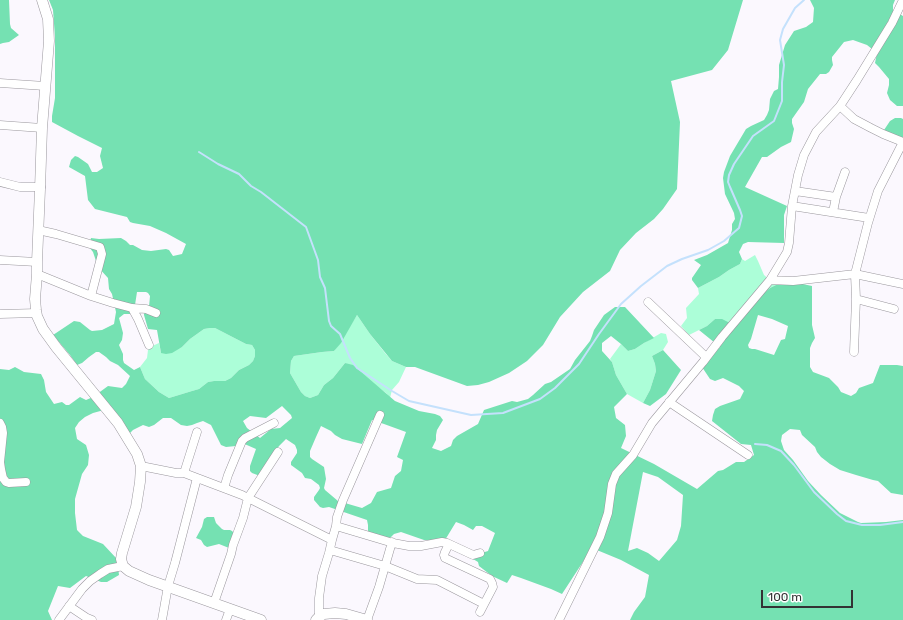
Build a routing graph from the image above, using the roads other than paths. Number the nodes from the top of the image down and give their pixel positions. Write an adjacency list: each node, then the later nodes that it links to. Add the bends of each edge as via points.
1 (42, 0): 4 (main road, via 48,19 49,41)
2 (903, 0): 5 (street, via 892,23)
3 (0, 84): 4 (street)
4 (45, 86): 7 (main road)
5 (840, 106): 11 (street, via 816,132 804,155); 15 (street, via 871,128 903,142 878,192)
6 (0, 125): 7 (street)
7 (42, 128): 10 (main road)
8 (846, 172): 12 (street)
9 (0, 182): 10 (street, via 20,187)
10 (40, 187): 16 (main road)
11 (795, 191): 12 (street); 13 (street)
12 (836, 197): 14 (street)
13 (792, 206): 14 (street); 21 (street, via 789,243)
14 (833, 212): 15 (street)
15 (869, 218): 20 (street)
16 (38, 230): 18 (main road); 23 (street, via 100,247 102,254)
17 (0, 260): 18 (street)
18 (37, 262): 19 (main road)
19 (37, 274): 23 (street); 28 (main road)
20 (855, 274): 21 (street, via 792,281); 22 (street); 24 (street)
21 (770, 280): 33 (street)
22 (903, 284)
23 (90, 296): 26 (street)
24 (856, 299): 27 (street); 32 (street)
25 (648, 302): 33 (street)
26 (132, 308): 29 (street); 31 (street)
27 (894, 309)
28 (36, 313): 30 (street); 41 (main road, via 43,329 56,347 118,423 137,454)
29 (156, 313)
30 (0, 314)
31 (149, 345)
32 (854, 352)
33 (706, 357): 34 (street)
34 (669, 402): 40 (street); 68 (street, via 652,423 633,455 616,474 600,536)
35 (380, 415): 47 (street, via 343,500)
36 (0, 423): 44 (street, via 3,434 0,462 3,478 9,483)
37 (274, 423): 45 (street, via 242,441)
38 (197, 432): 42 (street)
39 (278, 452): 46 (street)
40 (748, 455)
41 (141, 466): 42 (street); 53 (main road, via 136,507 122,553)
42 (184, 473): 43 (street)
43 (197, 478): 45 (street); 55 (street)
44 (26, 482)
45 (224, 488): 46 (street)
46 (248, 498): 48 (street); 56 (street)
47 (336, 526): 48 (street); 49 (street)
48 (332, 540): 51 (street)
49 (392, 542): 50 (street, via 409,546 442,542); 54 (street)
50 (449, 544): 52 (street, via 473,556); 57 (street, via 445,558 492,582 493,587)
51 (330, 550): 54 (street); 61 (street, via 322,576)
52 (480, 553)
53 (123, 566): 55 (main road, via 149,580); 58 (street, via 108,569 100,574 82,589)
54 (385, 566): 57 (street, via 417,579 437,580); 67 (street)
55 (168, 586): 56 (main road); 64 (street)
56 (214, 603): 59 (main road)
57 (484, 604): 60 (street)
58 (69, 606): 62 (street); 63 (street)
59 (230, 609): 65 (street); 66 (main road)
60 (480, 612)
61 (317, 619): 67 (main road, via 324,614 335,613)
62 (59, 620)
63 (92, 620)
64 (162, 620)
65 (226, 620)
66 (261, 620)
67 (367, 620)
68 (559, 620)

